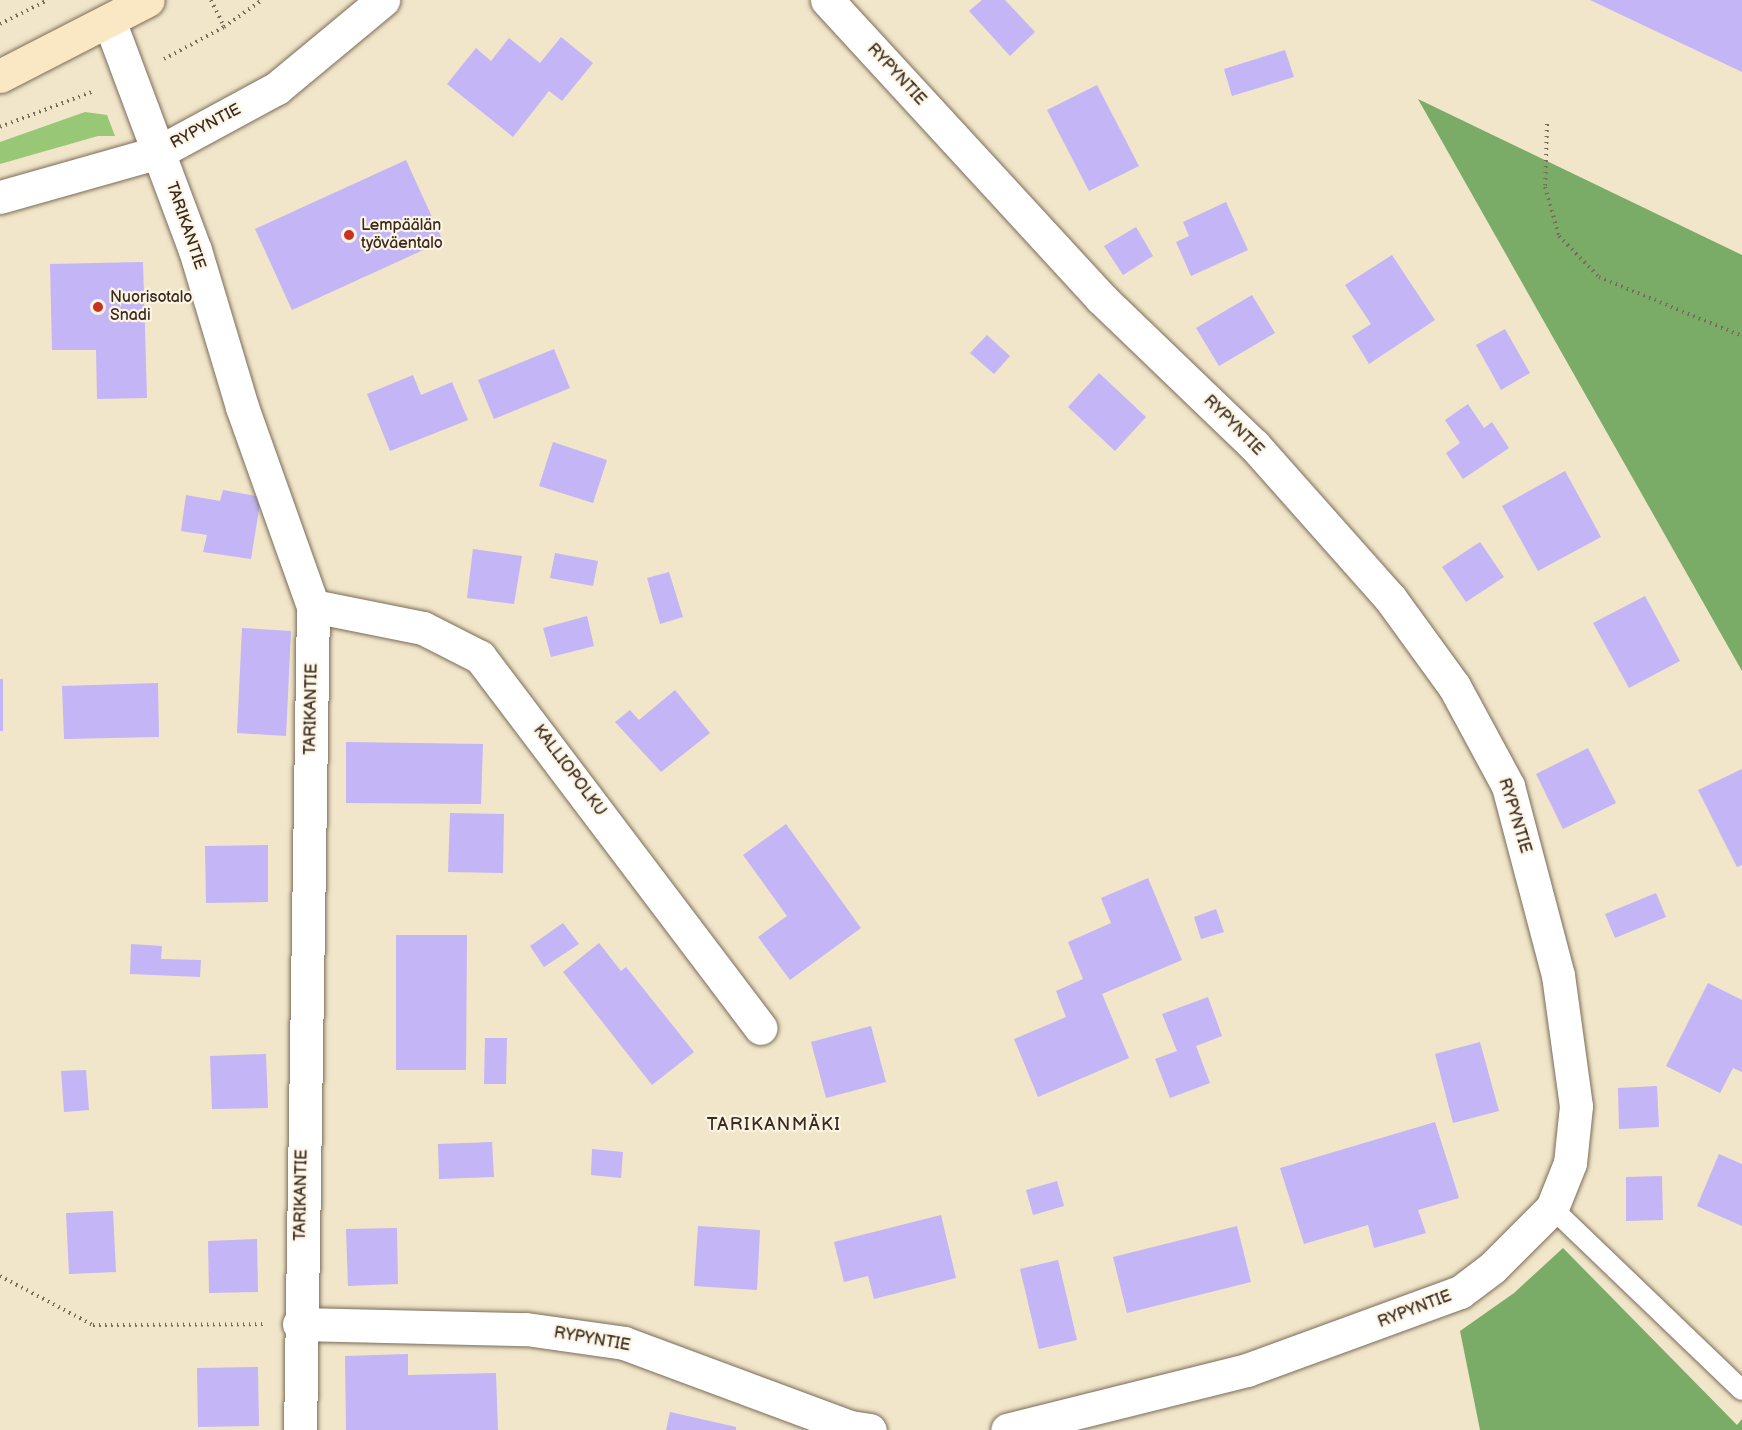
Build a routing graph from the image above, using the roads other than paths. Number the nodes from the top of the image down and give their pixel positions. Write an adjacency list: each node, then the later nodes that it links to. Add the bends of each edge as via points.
1 (148, 0): 4 (main road)
2 (382, 0): 6 (street, RYPYNTIE, via 277,88)
3 (827, 0): 10 (street, RYPYNTIE, via 1101,298 1254,445 1390,598 1454,686 1508,786 1558,975 1576,1106 1570,1163)
4 (110, 23): 5 (main road); 6 (street, TARIKANTIE)
5 (0, 76)
6 (159, 152): 7 (street, RYPYNTIE); 8 (street, TARIKANTIE)
7 (0, 197)
8 (312, 606): 9 (street, KALLIOPOLKU, via 423,628 480,657); 11 (street, TARIKANTIE)
9 (761, 1028)
10 (1552, 1208): 12 (lane); 15 (street, RYPYNTIE, via 1492,1268 1460,1292 1426,1308 1247,1370)
11 (299, 1324): 13 (street, TARIKANTIE); 14 (street, RYPYNTIE, via 526,1329 624,1343 850,1427)
12 (1742, 1390)
13 (300, 1430)
14 (870, 1430)
15 (1007, 1430)

